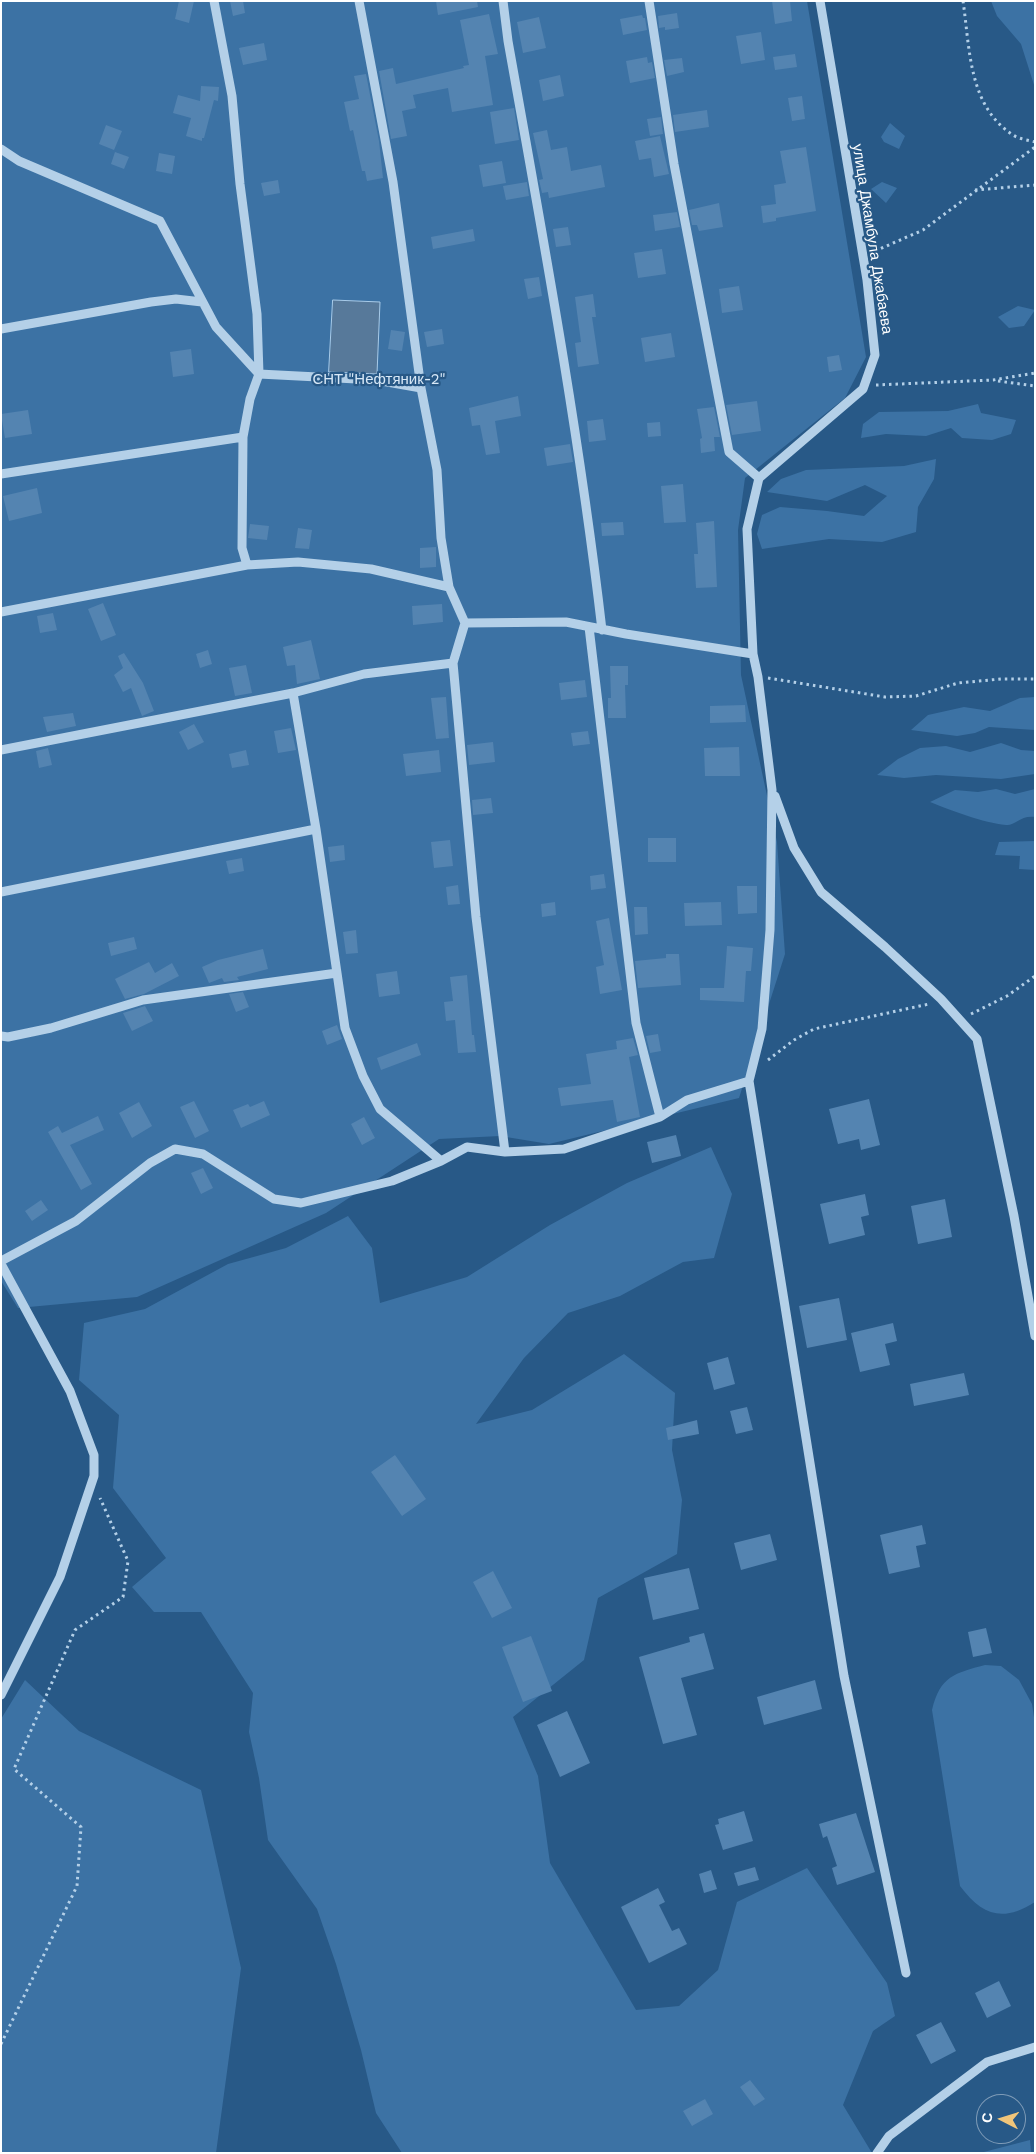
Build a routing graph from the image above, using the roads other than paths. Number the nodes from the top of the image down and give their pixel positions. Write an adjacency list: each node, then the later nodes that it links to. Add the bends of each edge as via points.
1 (214, 1): 9 (street, via 232,96 257,314)
2 (358, 1): 10 (street, via 393,182)
3 (503, 1): 19 (street, via 565,365)
4 (649, 1): 13 (street, via 674,164 729,452)
5 (820, 1): 13 (street, улица Джамбула Джабаева, via 863,256 875,355 864,389)
6 (1, 149): 7 (street, via 18,161 160,221)
7 (202, 302): 8 (street, via 176,299 151,302); 9 (street, via 216,327)
8 (1, 329)
9 (259, 374): 10 (street, via 376,380); 11 (street, via 250,399)
10 (421, 388): 15 (street, via 436,470 440,538)
11 (243, 437): 12 (street); 14 (street, via 242,548)
12 (1, 474)
13 (759, 478): 20 (street, via 747,529)
14 (247, 565): 15 (street, via 298,562 371,569); 16 (street)
15 (449, 587): 17 (street)
16 (1, 612)
17 (465, 624): 18 (street, via 566,622); 21 (street)
18 (589, 627): 19 (street); 30 (street, via 636,1023)
19 (602, 630): 20 (street)
20 (753, 654): 24 (street)
21 (453, 664): 22 (street, via 364,674); 31 (street, via 476,917)
22 (293, 693): 23 (street); 25 (street)
23 (1, 750)
24 (772, 790): 29 (street, via 770,930 762,1029); 34 (street, via 794,848 822,892 941,999 977,1039)
25 (316, 829): 26 (street); 27 (street)
26 (1, 892)
27 (337, 973): 28 (street, via 143,1000 51,1028); 32 (street, via 345,1028 363,1076 380,1108)
28 (1, 1036)
29 (749, 1081): 30 (street, via 688,1100); 36 (street, via 844,1676)
30 (660, 1117): 31 (street, via 564,1149)
31 (504, 1152): 32 (street, via 467,1147)
32 (441, 1160): 33 (street, via 392,1181 301,1203 274,1199 203,1154 175,1149 150,1163 76,1221)
33 (1, 1262): 35 (street, via 70,1391 94,1455 92,1480 60,1577)
34 (1035, 1336)
35 (1, 1695)
36 (906, 1973)
37 (1035, 2047): 38 (street, via 986,2062 889,2136)
38 (877, 2153)

